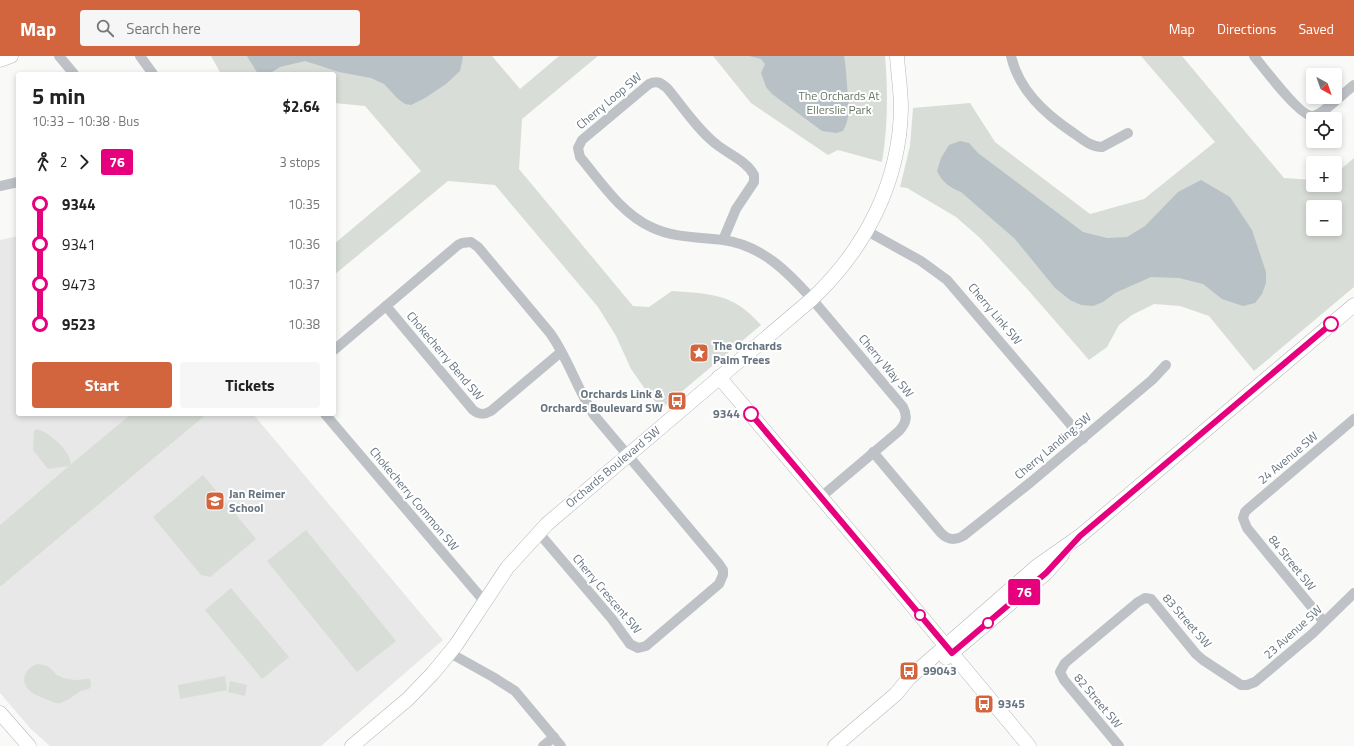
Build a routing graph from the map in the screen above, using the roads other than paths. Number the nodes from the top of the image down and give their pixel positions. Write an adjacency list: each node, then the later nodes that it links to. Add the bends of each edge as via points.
1 (11, 56): 7 (street)
2 (59, 56): 8 (street)
3 (140, 56): 9 (street)
4 (897, 56): 14 (street, Orchards Boulevard SW, via 901,108 897,145 884,196)
5 (1012, 56): 11 (street, via 1021,80 1036,102 1056,121 1087,142 1102,147)
6 (1254, 56): 10 (street, via 1298,109 1309,116 1321,112)
7 (0, 60)
8 (72, 72)
9 (152, 72)
10 (1354, 85)
11 (1128, 133)
12 (16, 182): 13 (street)
13 (0, 186)
14 (867, 231): 16 (street, Orchards Boulevard SW, via 845,263); 25 (street, Cherry Link SW, via 926,264 947,280)
15 (723, 240): 15 (street, Cherry Loop SW, via 736,209 752,185 754,175 748,166 710,138 663,84 649,84 582,140 578,148 580,157 616,200 649,230); 16 (street, Cherry Loop SW, via 765,255 788,272)
16 (812, 299): 22 (street, Orchards Boulevard SW); 26 (street, Cherry Way SW, via 904,407 906,420 899,431)
17 (1354, 305): 34 (street, via 1080,536 1046,573)
18 (386, 306): 19 (street); 20 (street, Chokecherry Bend SW, via 479,414 491,411); 20 (street, via 458,245 471,242 478,247)
19 (336, 348)
20 (562, 352): 27 (street, via 589,407)
21 (1166, 364): 25 (street, Cherry Landing SW, via 1152,380)
22 (719, 377): 27 (street, Orchards Boulevard SW); 28 (street)
23 (326, 416): 32 (street, Chokecherry Common SW)
24 (1354, 419): 29 (street, 24 Avenue SW, via 1248,509)
25 (1082, 439): 26 (street, Cherry Landing SW, via 963,536 952,540 941,533)
26 (874, 452): 28 (street, Cherry Way SW)
27 (627, 455): 30 (street, Orchards Boulevard SW); 30 (street, Cherry Crescent SW, via 719,564 723,570 719,584 646,646 638,648 630,644)
28 (821, 497): 34 (street)
29 (1243, 518): 33 (street, 84 Street SW, via 1247,528)
30 (538, 532): 32 (street, Orchards Boulevard SW, via 507,568)
31 (1354, 593): 33 (street, 23 Avenue SW)
32 (484, 601): 35 (street, Orchards Boulevard SW)
33 (1324, 622): 37 (street, 23 Avenue SW, via 1256,682)
34 (949, 649): 44 (street, via 914,684 896,694); 45 (street)
35 (450, 653): 39 (street, via 508,686); 41 (street, Orchards Boulevard SW, via 408,699)
36 (1060, 672): 37 (street, 83 Street SW, via 1065,663 1138,602 1148,598 1196,654 1238,683); 46 (street, 82 Street SW)
37 (1247, 685)
38 (0, 712): 40 (street)
39 (554, 737): 42 (street); 43 (street)
40 (28, 746)
41 (352, 746)
42 (543, 746)
43 (561, 746)
44 (835, 746)
45 (1030, 746)
46 (1119, 746)

